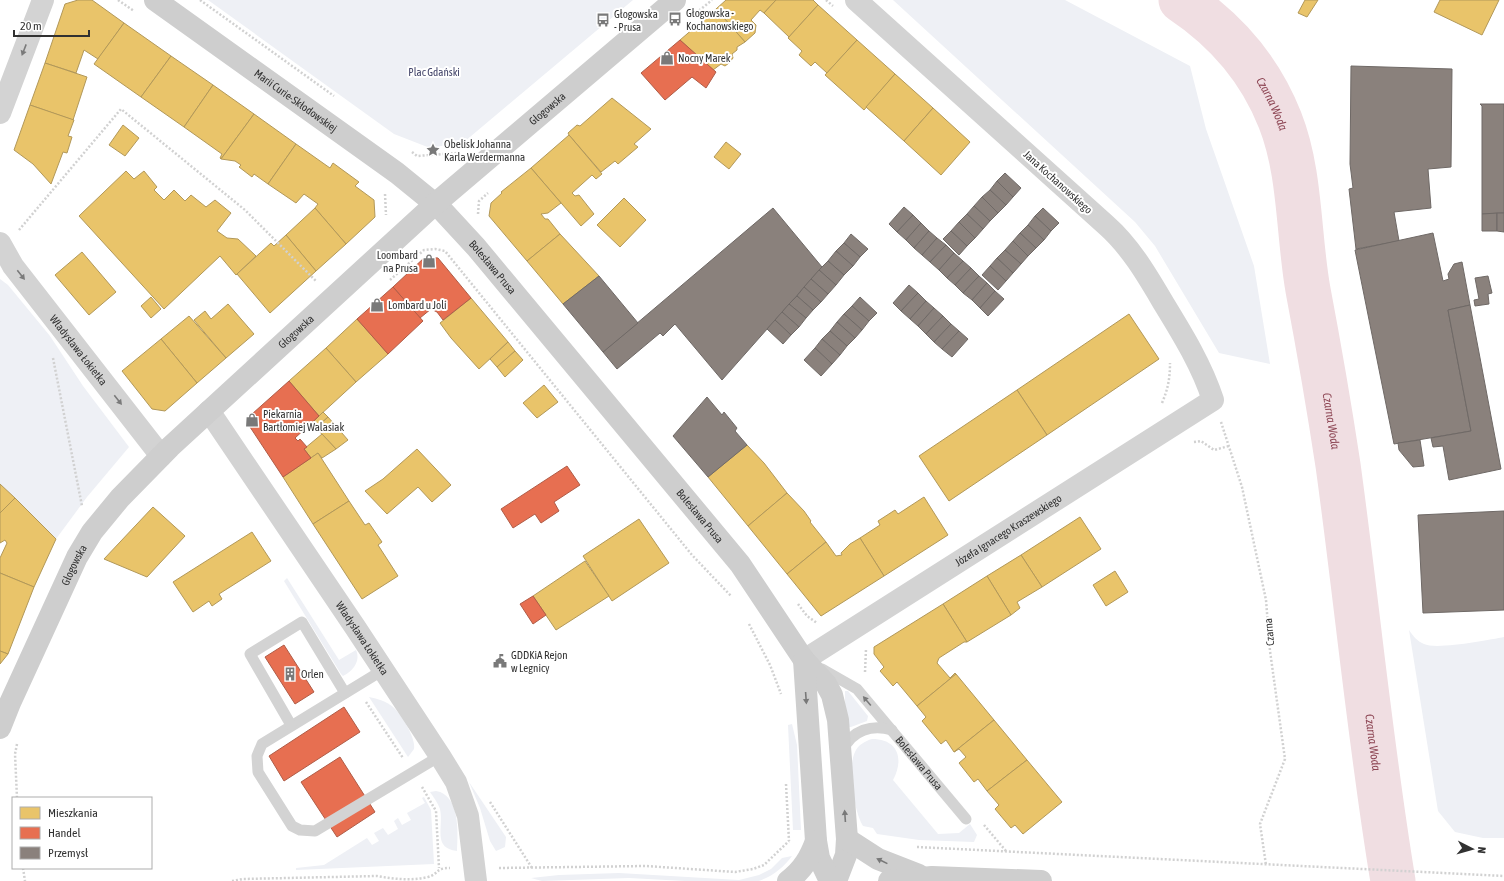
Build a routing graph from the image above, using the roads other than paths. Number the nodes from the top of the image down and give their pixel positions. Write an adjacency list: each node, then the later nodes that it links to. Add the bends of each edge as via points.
1 (43, 0): 5 (street, one-way to 5)
2 (155, 0): 6 (street, Marii Curie-Skłodowskiej, via 397,173)
3 (675, 0): 6 (street, Głogowska)
4 (856, 0): 8 (street, Jana Kochanowskiego, via 1121,240 1141,267 1188,343)
5 (0, 113)
6 (436, 204): 9 (street, Głogowska); 11 (street, Bolesława Prusa, via 476,247 740,564)
7 (2, 246): 10 (street, Władysława Łokietka, one-way to 10, via 13,266)
8 (1213, 400): 11 (street, Józefa Ignacego Kraszewskiego)
9 (209, 411): 10 (street, Głogowska); 12 (street, Władysława Łokietka)
10 (161, 456): 15 (street, Głogowska, via 110,510 82,547)
11 (804, 660): 16 (lane, Bolesława Prusa, one-way to 11, via 857,689); 17 (street, via 826,684 832,696 838,720); 21 (street, one-way to 21)
12 (383, 670): 13 (lane); 18 (street, Władysława Łokietka)
13 (345, 693): 14 (lane); 14 (lane, via 302,622 250,654)
14 (291, 726): 18 (lane, via 262,744 257,764 258,772 292,826 300,830 315,831)
15 (0, 728)
16 (892, 730): 17 (lane, via 876,727 861,731 845,745); 19 (lane, Bolesława Prusa)
17 (841, 755): 20 (street, one-way to 17)
18 (440, 756): 23 (street, Władysława Łokietka, via 465,803 471,829)
19 (966, 819)
20 (847, 839): 22 (street, one-way to 20, via 914,874 878,860); 26 (street, via 846,855)
21 (816, 841): 24 (street, via 809,858); 25 (street, via 818,858)
22 (932, 877): 27 (street); 28 (street)
23 (476, 881)
24 (788, 881)
25 (830, 881)
26 (836, 881)
27 (889, 881)
28 (1041, 881)

